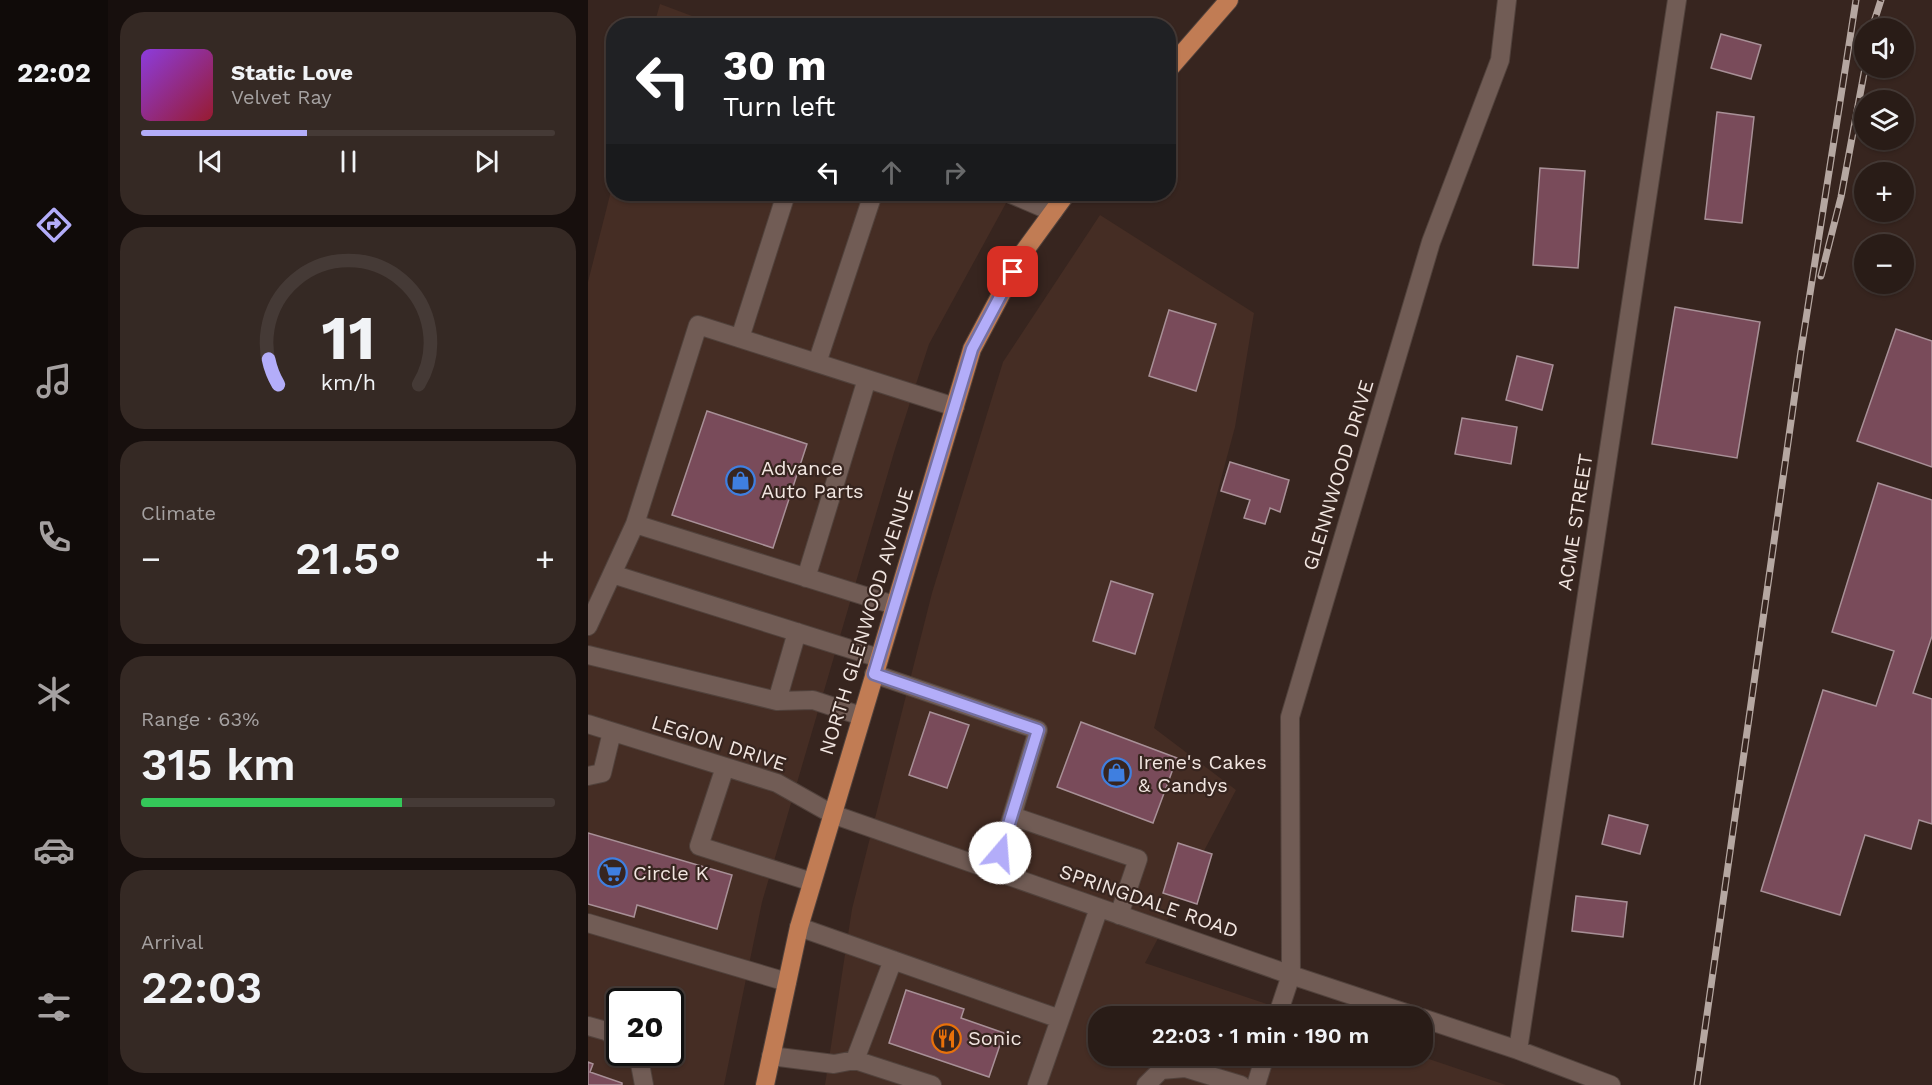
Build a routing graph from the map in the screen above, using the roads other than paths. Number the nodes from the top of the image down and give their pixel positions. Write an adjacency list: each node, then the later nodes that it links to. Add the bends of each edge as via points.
1 (1229, 0): 4 (main road)
2 (1507, 0): 37 (street, GLENNWOOD DRIVE, via 1500,60 1431,242 1290,717)
3 (1677, 0): 45 (street, ACME STREET)
4 (1176, 61)
5 (784, 201): 10 (street)
6 (871, 201): 11 (street)
7 (1027, 201): 9 (street)
8 (1061, 201): 9 (main road, NORTH GLENWOOD AVENUE)
9 (1053, 212): 13 (main road, NORTH GLENWOOD AVENUE, via 1023,253 972,349)
10 (740, 338): 11 (street); 14 (street, via 698,325)
11 (817, 363): 12 (street)
12 (867, 379): 13 (street); 16 (street)
13 (955, 407): 17 (main road, NORTH GLENWOOD AVENUE)
14 (634, 524): 15 (street); 16 (street)
15 (612, 574): 18 (street); 19 (street)
16 (806, 578): 17 (street)
17 (894, 605): 21 (main road, NORTH GLENWOOD AVENUE)
18 (588, 626)
19 (797, 632): 21 (street); 22 (street)
20 (588, 654): 22 (street)
21 (877, 666): 23 (main road, NORTH GLENWOOD AVENUE); 29 (street, via 1038,730)
22 (777, 701): 23 (street, via 813,700)
23 (861, 716): 28 (main road, NORTH GLENWOOD AVENUE)
24 (588, 724): 25 (street, LEGION DRIVE)
25 (612, 732): 26 (street, LEGION DRIVE); 27 (street, via 602,773)
26 (725, 767): 28 (street, LEGION DRIVE, via 777,783); 31 (street, via 699,846)
27 (588, 776)
28 (832, 814): 30 (street, SPRINGDALE ROAD); 31 (main road, NORTH GLENWOOD AVENUE)
29 (1012, 816): 30 (street); 33 (street, via 1138,859)
30 (994, 871): 32 (street, SPRINGDALE ROAD)
31 (812, 882): 35 (main road, NORTH GLENWOOD AVENUE)
32 (1099, 908): 33 (street, SPRINGDALE ROAD); 41 (street)
33 (1119, 915): 37 (street, SPRINGDALE ROAD)
34 (588, 923): 38 (street)
35 (799, 927): 36 (street); 38 (main road, NORTH GLENWOOD AVENUE)
36 (893, 960): 41 (street); 47 (street)
37 (1291, 975): 39 (street, GLENNWOOD DRIVE); 40 (street, SPRINGDALE ROAD)
38 (787, 982): 46 (main road, NORTH GLENWOOD AVENUE)
39 (1281, 1006)
40 (1384, 1006)
41 (1060, 1019): 53 (street)
42 (1433, 1022): 45 (street, SPRINGDALE ROAD)
43 (588, 1026): 44 (street)
44 (606, 1031)
45 (1518, 1050): 57 (street, SPRINGDALE ROAD)
46 (771, 1056): 47 (street, via 834,1064); 51 (main road, NORTH GLENWOOD AVENUE)
47 (855, 1060): 52 (street)
48 (643, 1066): 50 (street)
49 (1262, 1066): 56 (street)
50 (651, 1084)
51 (765, 1085)
52 (932, 1085)
53 (1037, 1085)
54 (1146, 1085): 55 (street, via 1161,1070 1185,1068)
55 (1241, 1085)
56 (1256, 1085)
57 (1611, 1085)

